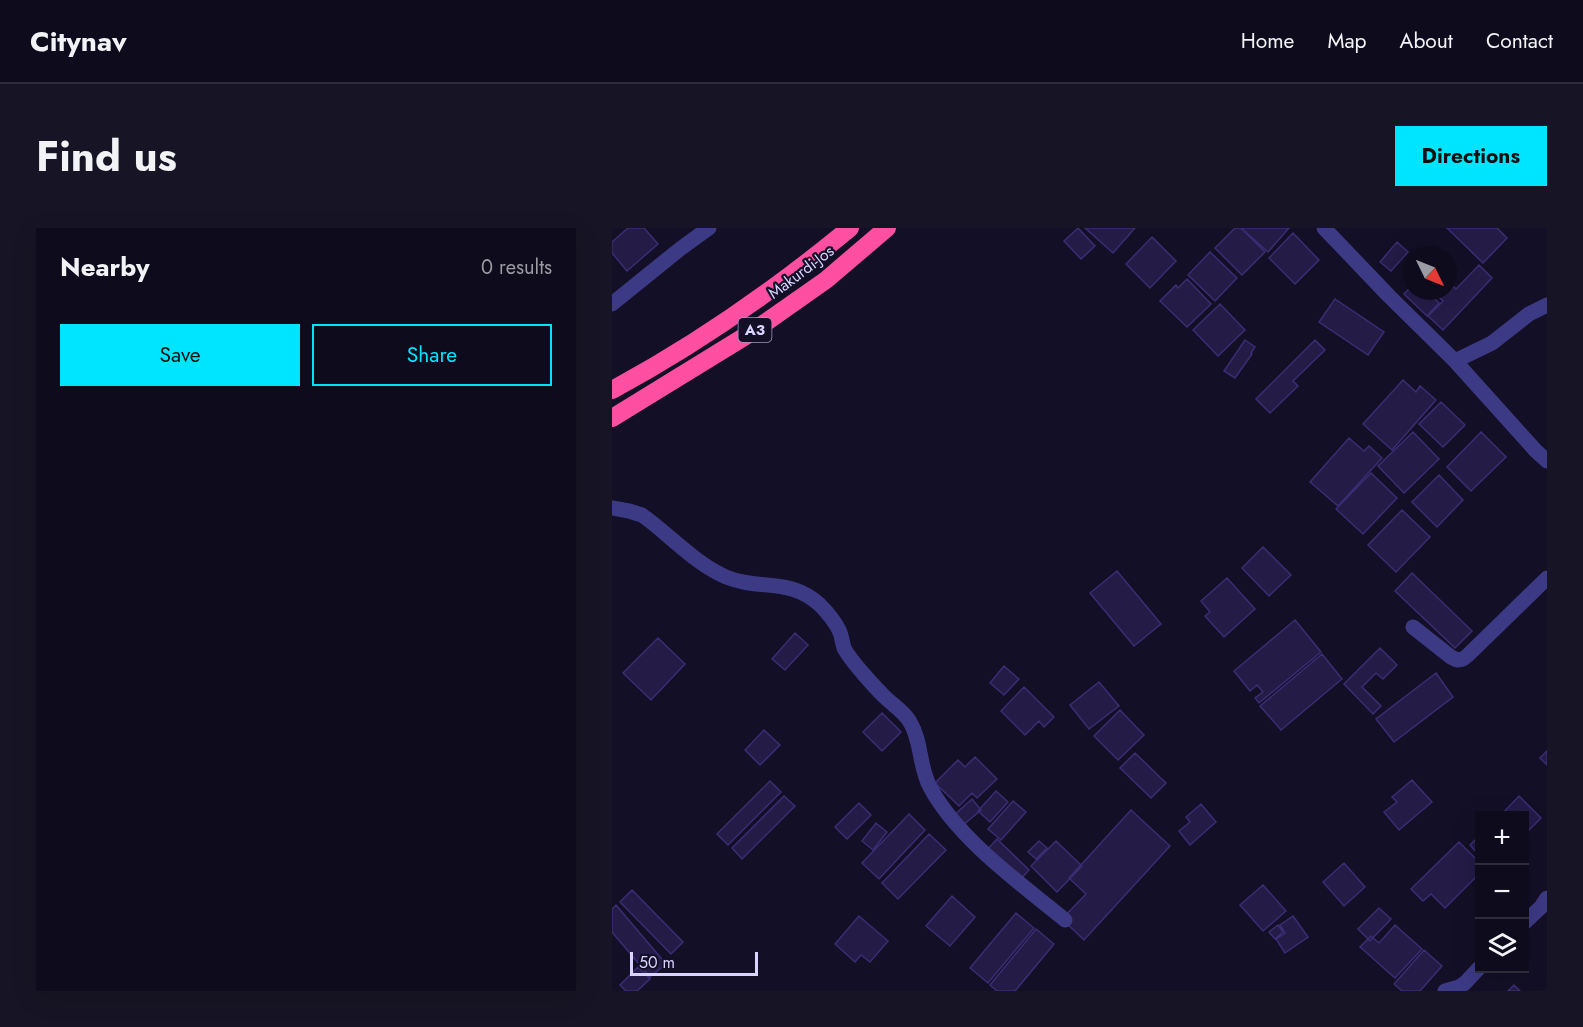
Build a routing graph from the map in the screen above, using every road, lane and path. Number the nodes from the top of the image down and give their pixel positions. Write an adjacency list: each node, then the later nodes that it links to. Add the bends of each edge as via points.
1 (709, 228): 5 (street)
2 (850, 228): 8 (highway, Makurdi-Jos / A3, via 715,328)
3 (887, 228): 9 (highway, Makurdi-Jos / A3, via 826,279 752,332)
4 (1324, 228): 7 (street)
5 (612, 304)
6 (1547, 305): 7 (street, via 1491,343)
7 (1455, 361): 10 (street)
8 (612, 390)
9 (612, 418)
10 (1547, 461)
11 (612, 508): 16 (street, via 642,515 723,575 739,582 793,588 821,606 840,631 844,648 853,661 910,721 929,787 945,810 987,855)
12 (1547, 578): 13 (street, via 1462,659 1445,653)
13 (1413, 627)
14 (1547, 898): 15 (street)
15 (1528, 919)
16 (1065, 920)
17 (1475, 972): 18 (street, via 1459,987)
18 (1445, 991)

